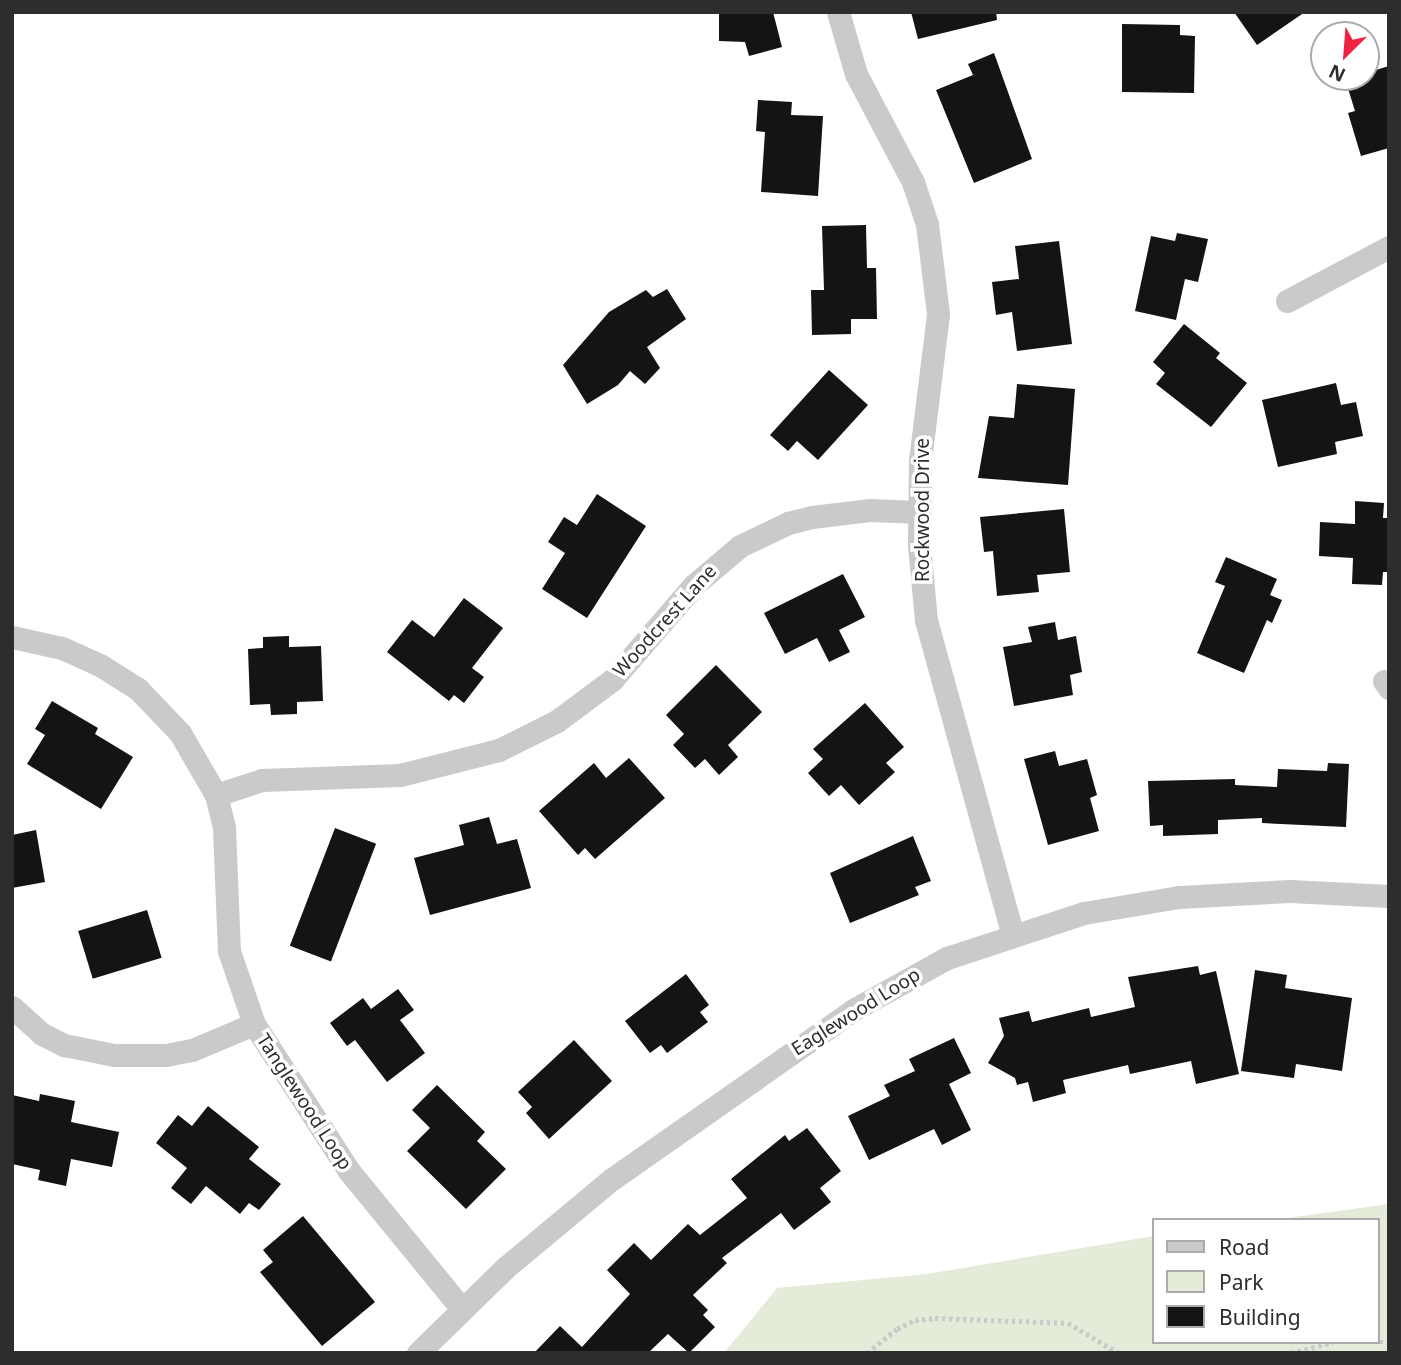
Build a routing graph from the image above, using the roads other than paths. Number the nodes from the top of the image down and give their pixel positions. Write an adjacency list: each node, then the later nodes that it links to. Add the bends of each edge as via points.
1 (838, 12): 4 (street, Rockwood Drive, via 856,74 914,183 935,267 937,335 923,422)
2 (1389, 247): 3 (street)
3 (1287, 301)
4 (919, 512): 6 (street, Woodcrest Lane, via 869,510 813,516 740,546 694,585 612,680 556,722 499,750 422,771 262,780); 8 (street, Rockwood Drive, via 923,592 935,664)
5 (12, 637): 6 (street, Tanglewood Loop, via 85,657 138,690 180,733)
6 (215, 795): 10 (street, Tanglewood Loop, via 224,828 229,951)
7 (1389, 896): 8 (street, Eaglewood Loop, via 1290,891 1192,895 1084,913)
8 (1012, 933): 11 (street, Eaglewood Loop, via 919,971 819,1033 612,1179)
9 (12, 1007): 10 (street, via 42,1034 64,1045 114,1055 192,1050)
10 (254, 1024): 11 (street, Tanglewood Loop, via 349,1171)
11 (462, 1309): 12 (street, Eaglewood Loop)
12 (418, 1353)

